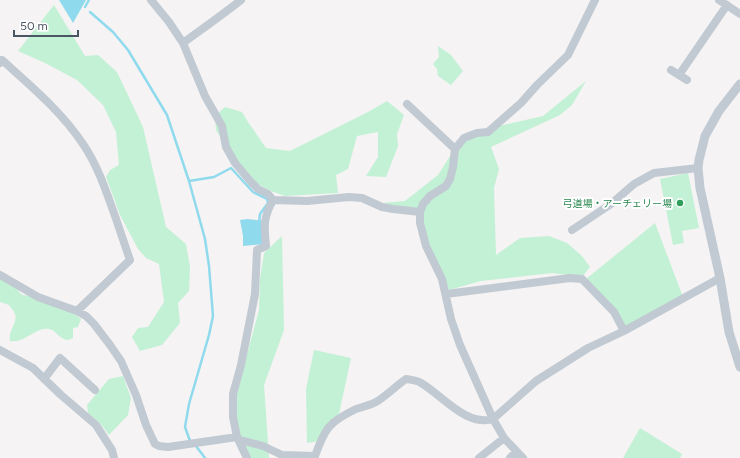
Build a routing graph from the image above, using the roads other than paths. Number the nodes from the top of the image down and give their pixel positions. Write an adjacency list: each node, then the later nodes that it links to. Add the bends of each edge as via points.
1 (151, 0): 6 (street)
2 (241, 0): 6 (street)
3 (595, 0): 13 (street, via 568,55 562,62 488,132 464,138)
4 (723, 2): 5 (street); 9 (street)
5 (740, 14)
6 (183, 44): 15 (street, via 205,96 222,126 226,147 235,163 258,189)
7 (0, 62): 21 (street, via 2,60 31,86 68,124 83,144 105,187 130,260)
8 (671, 70): 9 (street)
9 (679, 75): 10 (street)
10 (687, 80)
11 (740, 84): 14 (street, via 719,111 705,136)
12 (407, 104): 13 (street)
13 (454, 149): 16 (street, via 453,167 448,183 430,196)
14 (698, 168): 17 (street, via 654,173 634,184 611,204); 19 (street)
15 (274, 200): 16 (street, via 362,198 382,207); 28 (street, via 267,210 264,225 266,246 257,250 255,294 233,394 233,417)
16 (420, 212): 20 (street, via 426,246 442,278)
17 (572, 230)
18 (0, 275): 21 (street, via 38,297)
19 (720, 278): 22 (street); 24 (street, via 729,332)
20 (446, 294): 22 (street, via 570,278 582,279 614,312); 27 (street, via 460,345)
21 (77, 311): 28 (street, via 94,324 121,361 155,444 168,447)
22 (624, 331): 27 (street, via 588,348 536,381)
23 (2, 353): 25 (street, via 33,368)
24 (740, 366)
25 (44, 379): 26 (street, via 60,358); 31 (street, via 96,425 112,450)
26 (95, 390)
27 (493, 419): 28 (street, via 475,420 462,414 420,382 406,379 377,402 338,418 327,428 315,456 282,455); 29 (street)
28 (237, 437): 32 (street)
29 (504, 438): 30 (street); 33 (street)
30 (516, 452): 34 (street); 35 (street)
31 (114, 458)
32 (247, 458)
33 (479, 458)
34 (510, 458)
35 (523, 458)

